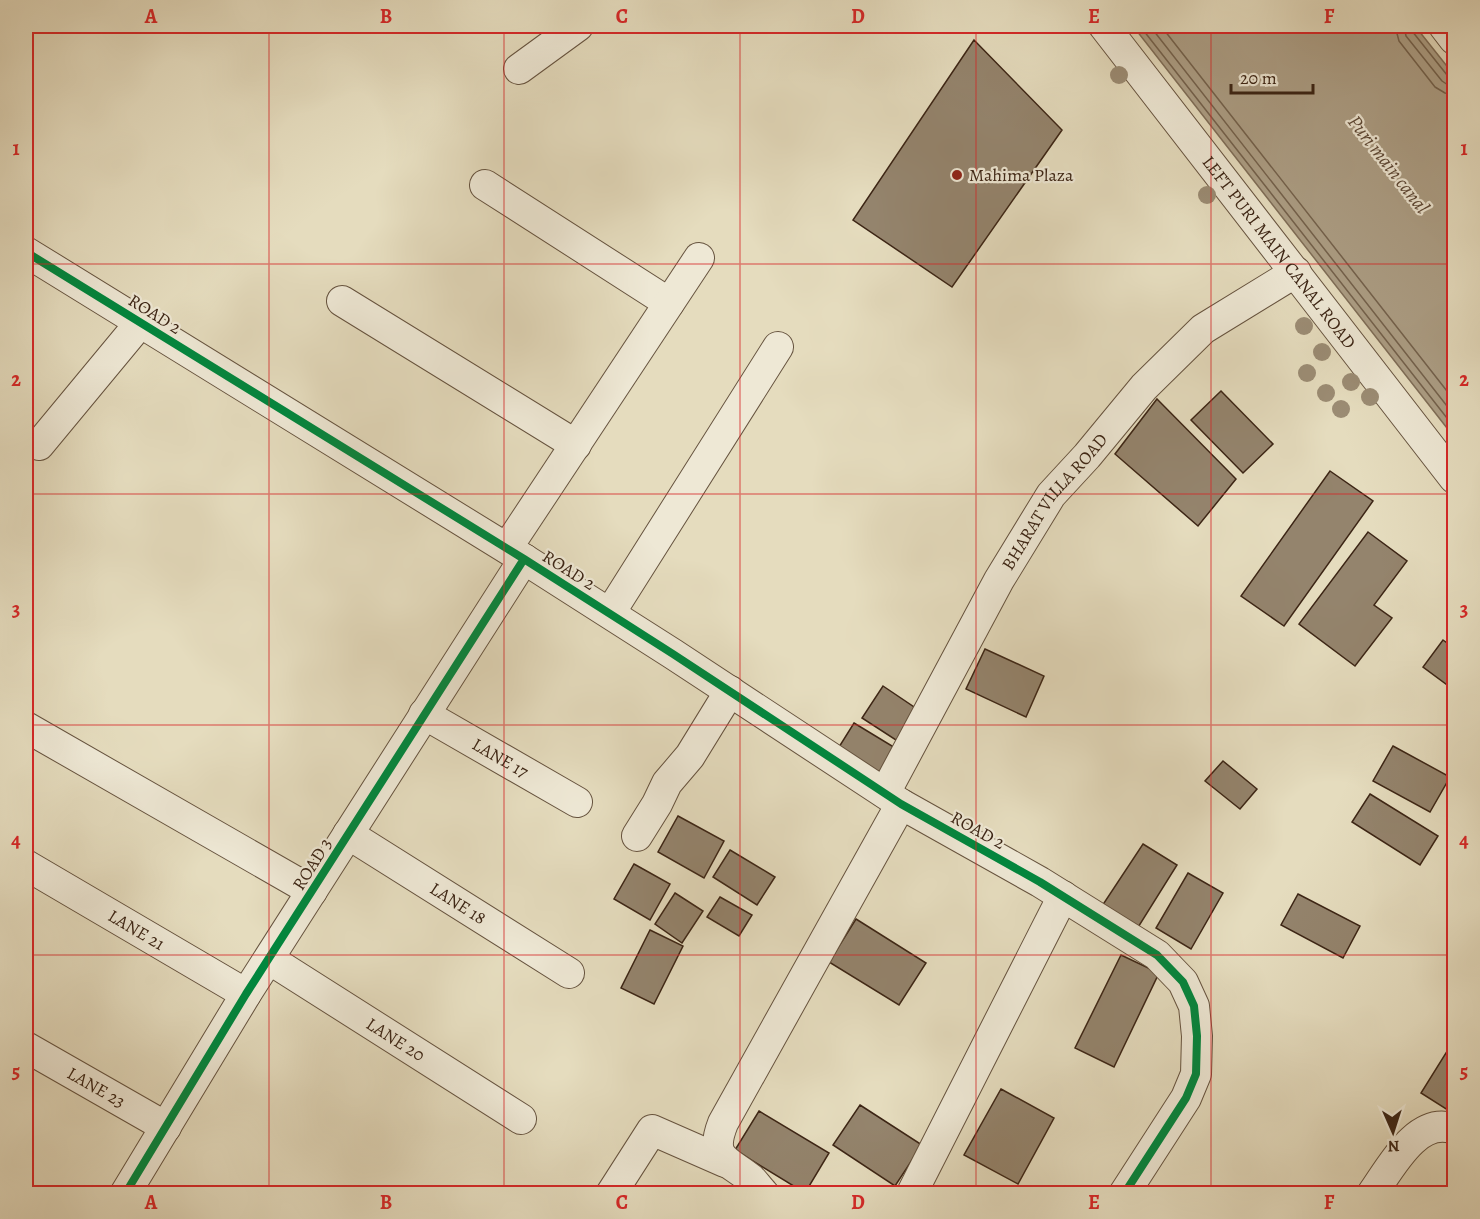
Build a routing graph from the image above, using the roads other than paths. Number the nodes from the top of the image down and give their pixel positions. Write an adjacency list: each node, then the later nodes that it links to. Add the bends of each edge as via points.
1 (578, 26): 5 (street)
2 (1104, 26): 9 (street, LEFT PURI MAIN CANAL ROAD)
3 (1444, 26): 4 (street)
4 (1455, 39)
5 (519, 69)
6 (485, 185): 11 (street)
7 (26, 252): 12 (street, ROAD 2)
8 (699, 258): 11 (street, ROAD 3)
9 (1296, 272): 16 (street, LEFT PURI MAIN CANAL ROAD); 22 (street, BHARAT VILLA ROAD, via 1203,329 1144,387 1051,495 999,580)
10 (342, 302): 15 (street)
11 (669, 303): 15 (street, ROAD 3)
12 (141, 323): 14 (street); 17 (street, ROAD 2)
13 (778, 347): 18 (street)
14 (39, 445)
15 (576, 445): 17 (street, ROAD 3)
16 (1455, 478)
17 (515, 554): 18 (street, ROAD 2); 20 (street, ROAD 3)
18 (610, 613): 19 (street, ROAD 2)
19 (730, 691): 22 (street, ROAD 2); 25 (street, via 690,756 667,783)
20 (424, 714): 23 (street, LANE 17); 24 (street, ROAD 3)
21 (26, 727): 27 (street)
22 (893, 799): 28 (street, ROAD 2); 36 (street, BHARAT VILLA ROAD, via 723,1123 718,1151)
23 (577, 802)
24 (348, 834): 27 (street, ROAD 3); 30 (street, LANE 18)
25 (637, 836)
26 (26, 865): 31 (street, LANE 21)
27 (312, 891): 29 (street, ROAD 3)
28 (1063, 896): 38 (street); 41 (street, ROAD 2, via 1157,955 1184,982 1194,1006 1196,1074 1186,1098)
29 (269, 959): 31 (street, ROAD 3); 33 (street, LANE 20)
30 (569, 974)
31 (246, 994): 34 (street, ROAD 3)
32 (26, 1047): 34 (street, LANE 23)
33 (521, 1119)
34 (166, 1127): 37 (street, ROAD 3)
35 (1455, 1129): 42 (street, via 1432,1127 1416,1135)
36 (725, 1162): 39 (street, via 652,1130); 40 (street, via 752,1180)
37 (127, 1191)
38 (913, 1191)
39 (612, 1194)
40 (764, 1194)
41 (1124, 1194)
42 (1372, 1194)

